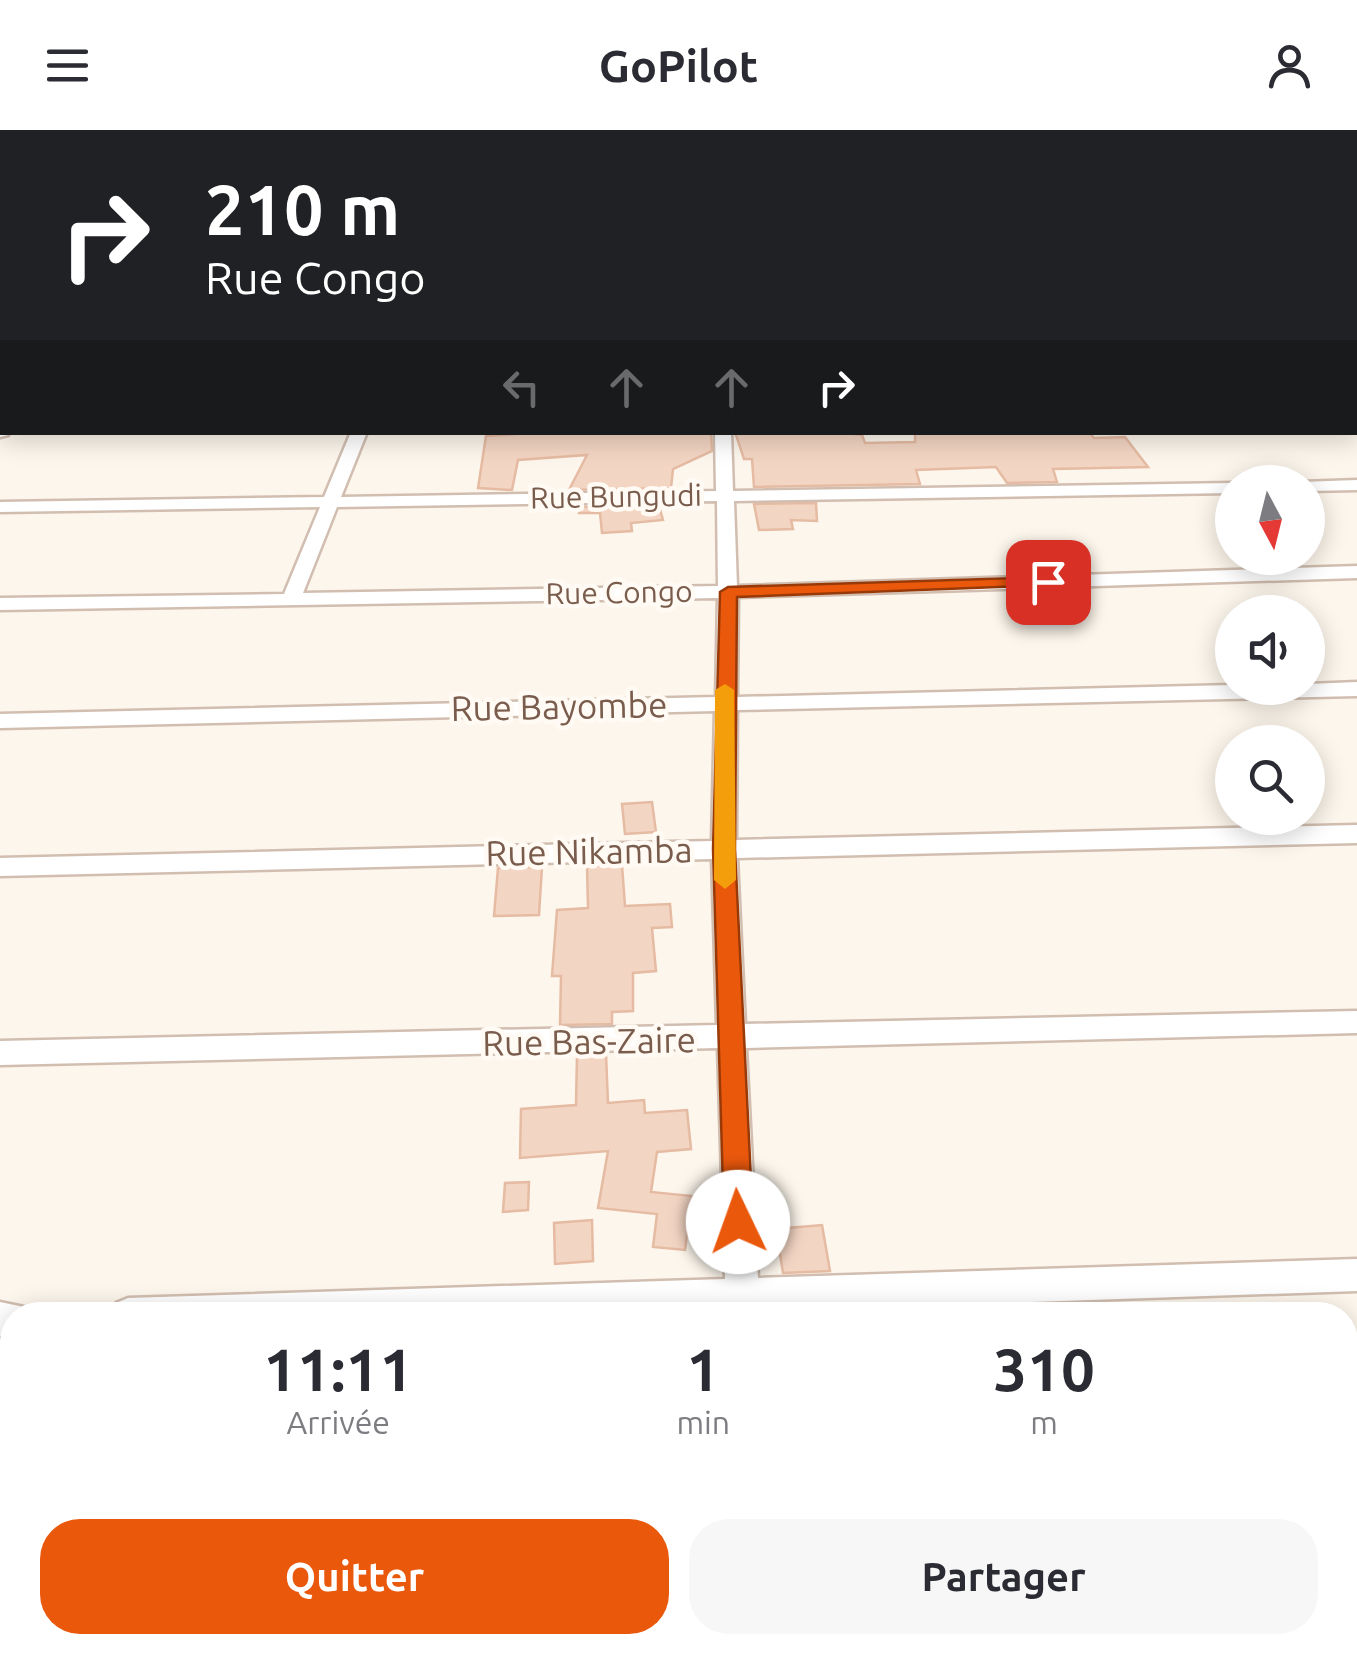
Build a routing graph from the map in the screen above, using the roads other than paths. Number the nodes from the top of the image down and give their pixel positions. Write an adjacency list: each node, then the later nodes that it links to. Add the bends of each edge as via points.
1 (358, 435): 7 (street)
2 (723, 435): 6 (street)
3 (1357, 485): 4 (street)
4 (1325, 486)
5 (1215, 488): 6 (street, Rue Bungudi)
6 (724, 496): 7 (street, Rue Bungudi); 10 (street)
7 (327, 502): 8 (street, Rue Bungudi); 11 (street)
8 (0, 507)
9 (1357, 572): 10 (street, Rue Congo)
10 (728, 592): 11 (street, Rue Congo); 14 (street)
11 (292, 597): 12 (street, Rue Congo)
12 (0, 604)
13 (1357, 689): 14 (street, Rue Bayombe)
14 (724, 702): 15 (street, Rue Bayombe); 17 (street)
15 (0, 721)
16 (1357, 834): 17 (street, Rue Nikamba)
17 (724, 849): 18 (street, Rue Nikamba); 20 (street)
18 (0, 866)
19 (1357, 1022): 20 (street, Rue Bas-Zaire)
20 (729, 1040): 21 (street, Rue Bas-Zaire); 23 (street)
21 (0, 1053)
22 (1357, 1274): 24 (street)
23 (742, 1302)
24 (802, 1302)

